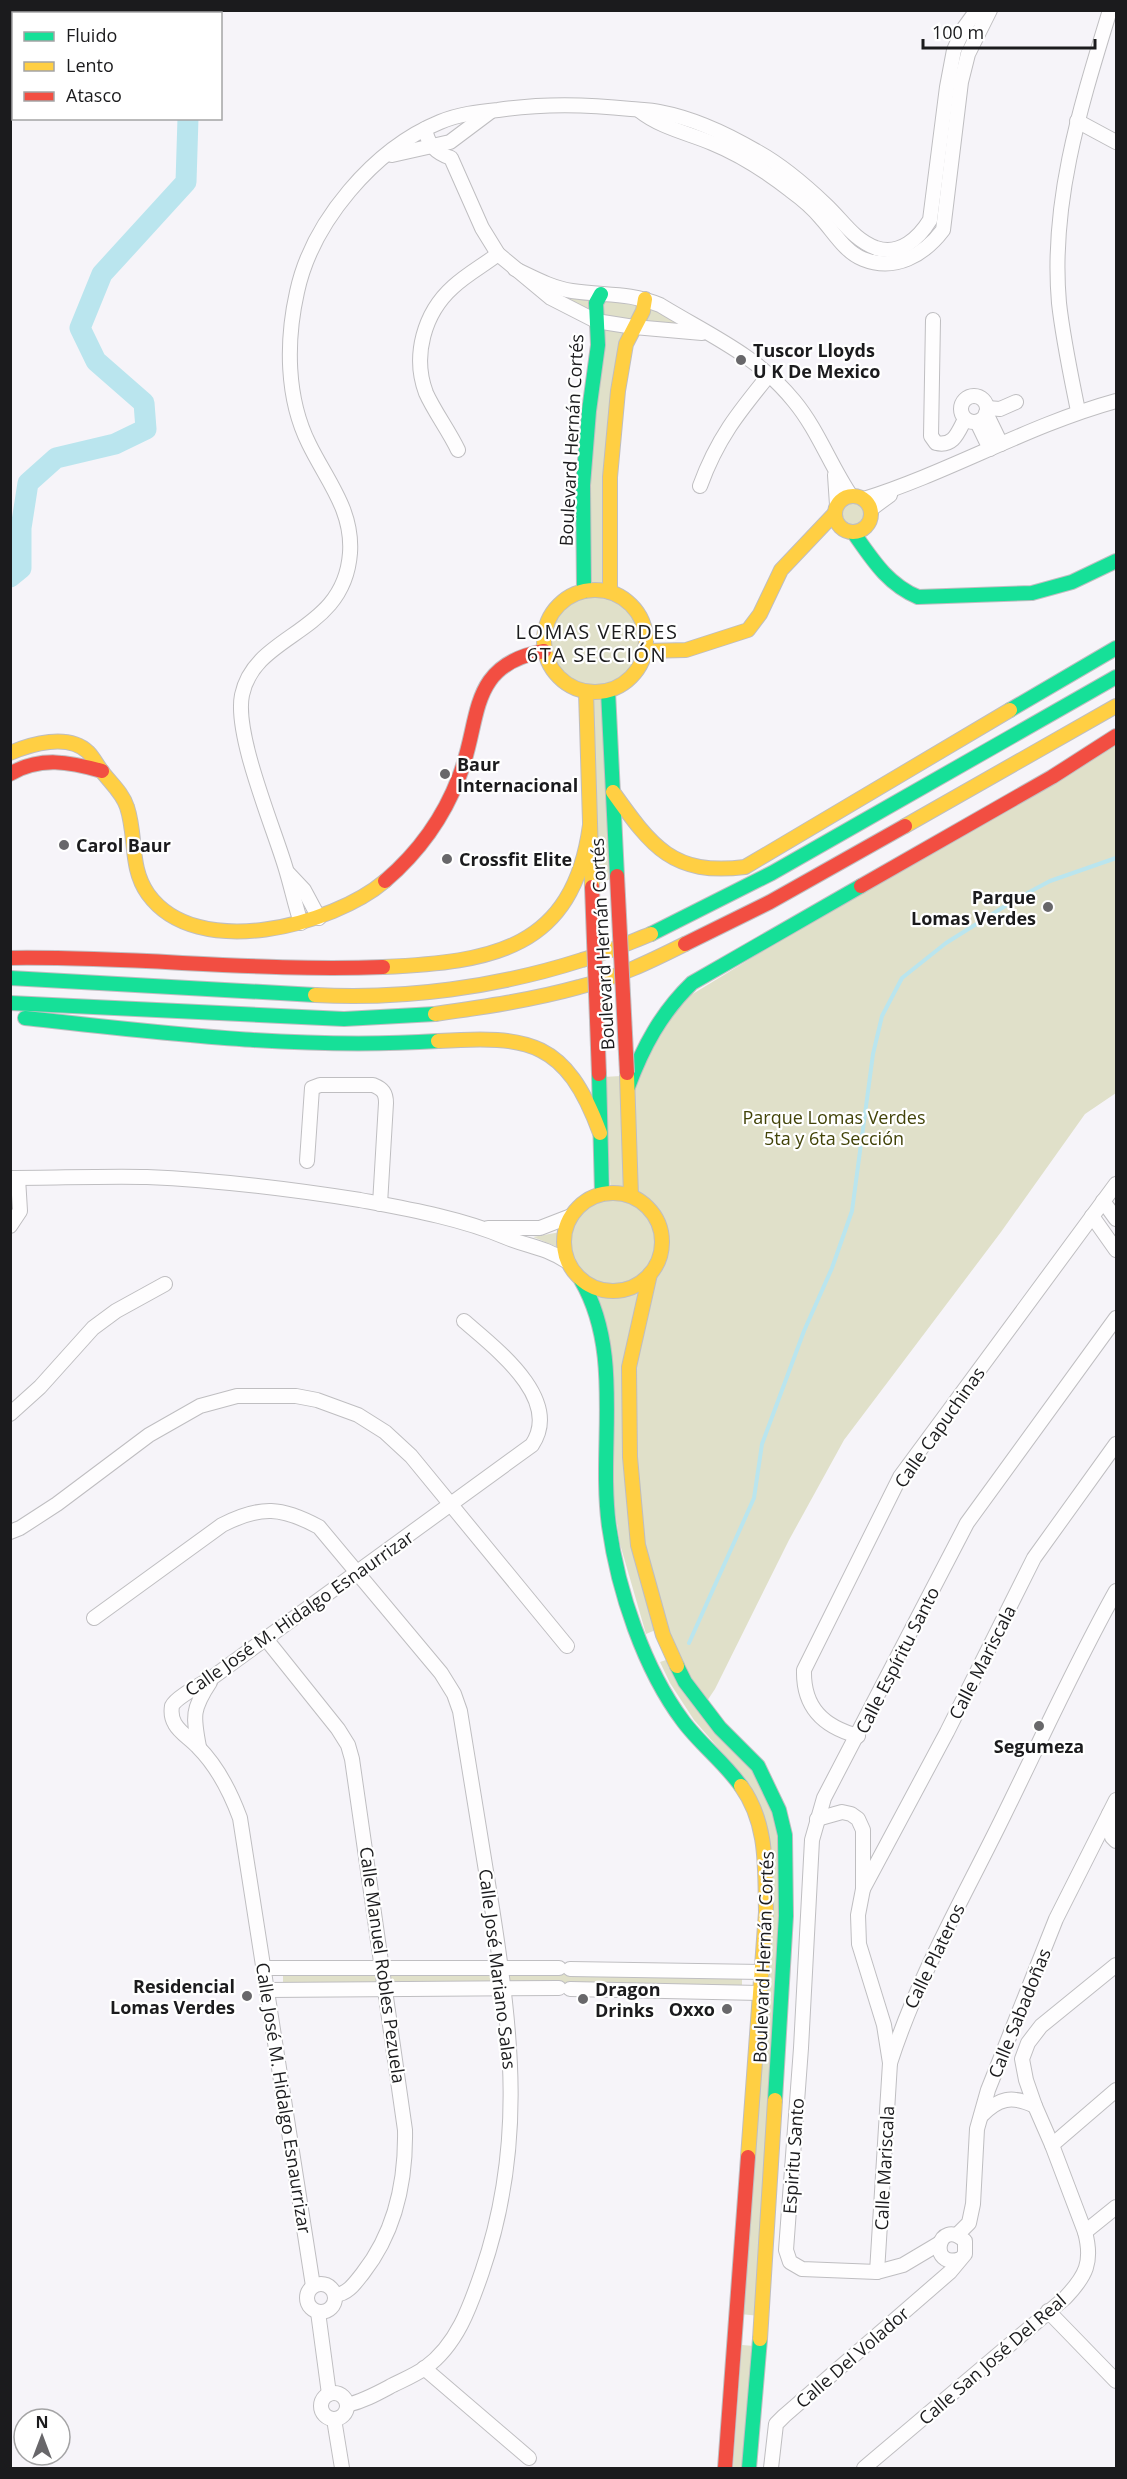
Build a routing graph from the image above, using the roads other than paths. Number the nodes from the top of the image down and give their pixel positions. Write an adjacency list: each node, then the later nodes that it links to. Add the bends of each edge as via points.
1 (977, 10): 5 (street, via 954,50 930,220 920,237 902,248 879,250 856,237 794,176 757,151 665,112)
2 (990, 10): 5 (street, via 968,54 961,82 943,230 915,258 889,264 863,259 844,246 798,196 753,165)
3 (1110, 10): 7 (street)
4 (493, 110): 5 (street, via 555,104); 6 (street); 9 (street)
5 (639, 110)
6 (449, 118): 8 (street); 9 (street)
7 (1077, 121): 10 (street); 25 (street, via 1067,168 1059,302)
8 (425, 129): 11 (street); 12 (street)
9 (459, 137): 11 (street); 13 (street)
10 (1116, 142)
11 (432, 147): 12 (street); 13 (street)
12 (384, 157): 51 (street, via 361,178 323,227 297,290 290,329 289,366 296,405 308,443 348,519 350,553 343,586 328,608 254,668 242,694 241,722)
13 (452, 158): 14 (street, via 478,220)
14 (498, 254): 15 (street); 28 (street, via 453,287 434,308 423,336 419,366 427,394)
15 (515, 269): 16 (street, via 553,287); 19 (street, via 551,298)
16 (601, 294): 17 (street); 19 (main road, Boulevard Hernán Cortés, via 596,303)
17 (645, 299): 20 (main road, via 644,314); 21 (street)
18 (933, 320): 26 (street, via 931,436 944,445)
19 (596, 321): 20 (street); 36 (main road, Boulevard Hernán Cortés, via 598,345 583,485)
20 (634, 327): 21 (street); 37 (main road, via 625,349 614,413)
21 (707, 333): 22 (street, via 750,357)
22 (769, 375): 29 (street, via 813,427); 30 (street, via 729,425)
23 (1116, 401): 25 (street)
24 (1016, 402): 26 (street)
25 (1078, 411): 27 (street)
26 (979, 416): 27 (street)
27 (995, 447): 31 (street)
28 (458, 450)
29 (835, 473): 31 (street); 32 (street)
30 (700, 486)
31 (862, 501): 32 (main road, via 843,498); 33 (main road, via 871,516)
32 (836, 509): 33 (main road, via 836,521); 34 (main road)
33 (854, 529): 34 (main road); 35 (main road, via 886,579 918,597 1032,593 1052,589)
34 (820, 532): 40 (main road, via 781,571 760,612 734,624 718,639 691,649)
35 (1116, 561)
36 (584, 591): 37 (main road); 39 (main road, via 565,599 551,613 544,631)
37 (610, 592): 40 (main road, via 627,600 639,614 646,632)
38 (1116, 648): 49 (main road, via 745,867 724,872 681,865 639,828)
39 (544, 651): 43 (main road, via 552,670 566,684); 52 (main road, via 512,661 493,676 451,798 421,847 372,893)
40 (646, 651): 42 (main road, via 633,676)
41 (1116, 677): 55 (main road, via 772,873 652,934 583,960 521,977 427,992 352,997)
42 (608, 691): 43 (main road); 49 (main road, Boulevard Hernán Cortés)
43 (586, 692): 50 (main road, Boulevard Hernán Cortés)
44 (1116, 706): 56 (main road, via 770,902 645,964 581,987 427,1015 344,1019)
45 (1116, 736): 58 (main road, via 1053,777 692,983 657,1022)
46 (10, 753): 47 (main road, via 52,742 81,747)
47 (102, 771): 48 (main road, via 54,761 32,762); 53 (main road, via 122,795 127,808 134,861 144,889 165,911 183,922 213,930 267,930)
48 (10, 774)
49 (613, 792): 58 (main road, Boulevard Hernán Cortés, bridge)
50 (590, 825): 54 (main road, via 580,876 547,923 506,949 471,958 355,969 63,956); 59 (main road, Boulevard Hernán Cortés, bridge)
51 (288, 873): 52 (street, via 304,890); 53 (street)
52 (319, 918): 53 (main road)
53 (301, 923)
54 (10, 958)
55 (10, 978)
56 (10, 1003)
57 (10, 1017): 59 (main road, via 274,1042 507,1040 535,1047 567,1071 590,1103)
58 (627, 1080): 64 (main road, Boulevard Hernán Cortés)
59 (600, 1133): 63 (main road, Boulevard Hernán Cortés)
60 (307, 1161): 66 (street, via 312,1088 381,1088 386,1103)
61 (14, 1178): 66 (street, via 148,1177 264,1186); 70 (street, via 20,1211)
62 (1116, 1184): 65 (street, Calle Capuchinas)
63 (602, 1194): 64 (main road); 67 (main road, via 579,1206)
64 (631, 1196): 74 (main road, via 650,1209 661,1230 661,1253)
65 (1103, 1201): 68 (street, Calle Capuchinas); 69 (street)
66 (380, 1204): 71 (street, via 486,1228 510,1226)
67 (571, 1216): 71 (street); 73 (main road, via 563,1240)
68 (1092, 1216): 72 (street); 93 (street, Calle Capuchinas, via 900,1478 804,1670 808,1700 819,1717 837,1730)
69 (1116, 1219)
70 (10, 1226)
71 (526, 1236): 73 (street)
72 (1116, 1250)
73 (568, 1262): 75 (main road)
74 (650, 1274): 75 (main road, via 633,1287 611,1291); 86 (main road, Boulevard Hernán Cortés, via 629,1367 630,1457 638,1545)
75 (581, 1280): 88 (main road, Boulevard Hernán Cortés, via 595,1305 604,1346 607,1505 615,1554)
76 (165, 1284): 79 (street, via 93,1328 40,1387)
77 (1116, 1318): 93 (street, Calle Espíritu Santo, via 967,1523)
78 (464, 1322): 81 (street, Calle José M. Hidalgo Esnaurrizar, via 511,1364 528,1385 540,1412 540,1426 532,1445)
79 (10, 1413)
80 (1116, 1444): 99 (street, Calle Mariscala, via 1034,1558)
81 (451, 1505): 82 (street, via 411,1456 386,1432 358,1415 296,1396 237,1396 200,1406 149,1435 57,1504); 83 (street, Calle José M. Hidalgo Esnaurrizar); 89 (street)
82 (10, 1532)
83 (358, 1572): 85 (street, Calle José Mariano Salas, via 320,1527 278,1510 256,1511 222,1525); 87 (street, Calle José M. Hidalgo Esnaurrizar); 102 (street, Calle José Mariano Salas, via 454,1694 460,1711)
84 (1116, 1591): 112 (street, Calle Plateros, via 939,1941 905,2016)
85 (94, 1618)
86 (663, 1635): 88 (main road); 90 (main road, Boulevard Hernán Cortés)
87 (266, 1639): 92 (street, Calle José M. Hidalgo Esnaurrizar); 101 (street, Calle Manuel Robles Pezuela, via 348,1745)
88 (642, 1643): 91 (main road, Boulevard Hernán Cortés)
89 (567, 1646)
90 (672, 1654): 91 (main road); 128 (main road, Boulevard Hernán Cortés, via 697,1699 758,1766 779,1810 785,1835 786,1916)
91 (650, 1663): 105 (main road, Boulevard Hernán Cortés, via 678,1715 738,1781 759,1820 765,1882)
92 (213, 1677): 94 (street, via 197,1702); 94 (street, Calle José M. Hidalgo Esnaurrizar, via 173,1705 176,1726)
93 (858, 1736): 97 (street, Calle Espíritu Santo)
94 (199, 1747): 103 (street, Calle José M. Hidalgo Esnaurrizar, via 231,1792 240,1818)
95 (1116, 1800): 96 (street, Calle Sabadoñas)
96 (1109, 1814): 98 (street); 115 (street, Calle Sabadoñas, via 1056,1919)
97 (817, 1818): 99 (street, Calle Plateros, via 842,1812 858,1819 863,1830); 111 (street, Calle Espíritu Santo, via 812,1840)
98 (1116, 1841)
99 (863, 1889): 112 (street, Calle Plateros, via 858,1915 859,1944 884,2025)
100 (1116, 1965): 114 (street, via 1041,2026 1028,2043 1022,2059)
101 (383, 1967): 102 (street); 103 (street); 106 (street, Calle Manuel Robles Pezuela)
102 (501, 1967): 104 (street); 107 (street, Calle José Mariano Salas)
103 (263, 1968): 109 (street, Calle José M. Hidalgo Esnaurrizar)
104 (606, 1969): 105 (street); 108 (street)
105 (762, 1972): 110 (main road, Boulevard Hernán Cortés)
106 (386, 1989): 107 (street); 109 (street); 124 (street, Calle Manuel Robles Pezuela, via 405,2130 402,2184 385,2238 368,2266 353,2286 342,2295)
107 (504, 1989): 108 (street); 131 (street, Calle José Mariano Salas, via 512,2099 503,2196 492,2243 462,2324 438,2357)
108 (606, 1989): 110 (street)
109 (267, 1990): 123 (street, Calle José M. Hidalgo Esnaurrizar)
110 (760, 1994): 127 (main road, Boulevard Hernán Cortés)
111 (801, 2049): 122 (street, Espiritu Santo, via 786,2250 790,2262 802,2268)
112 (890, 2063): 122 (street, Calle Mariscala)
113 (1116, 2090): 116 (street)
114 (1035, 2106): 115 (street, via 1022,2100 997,2102); 116 (street)
115 (980, 2118): 119 (street, Calle Sabadoñas, via 974,2204 969,2223)
116 (1052, 2145): 118 (street, Calle San José Del Real)
117 (1116, 2207): 118 (street)
118 (1086, 2232): 125 (street, Calle San José Del Real, via 1088,2265 1078,2284)
119 (958, 2234): 120 (street, via 950,2234); 121 (street, via 967,2247)
120 (940, 2243): 121 (street, via 942,2256 947,2260); 122 (street, via 903,2265)
121 (960, 2259): 140 (street, Calle Del Volador, via 943,2279 783,2416 776,2424)
122 (877, 2272)
123 (313, 2286): 124 (street, via 326,2285); 126 (street, via 306,2297)
124 (334, 2295): 126 (street, via 331,2308)
125 (1048, 2311): 132 (street); 141 (street, Calle San José Del Real)
126 (318, 2312): 133 (street)
127 (737, 2318): 128 (main road); 129 (main road, Boulevard Hernán Cortés)
128 (761, 2321): 130 (main road, Boulevard Hernán Cortés)
129 (735, 2341): 130 (main road); 138 (main road, Boulevard Hernán Cortés)
130 (759, 2344): 139 (main road, Boulevard Hernán Cortés)
131 (424, 2368): 134 (street, Calle José Mariano Salas, via 375,2395); 136 (street)
132 (1116, 2381)
133 (329, 2394): 134 (street, via 344,2398); 135 (street, via 321,2405 322,2412)
134 (347, 2405): 135 (street, via 346,2412)
135 (334, 2419): 137 (street)
136 (529, 2458)
137 (342, 2469)
138 (725, 2469)
139 (749, 2469)
140 (771, 2469)
141 (864, 2469)

